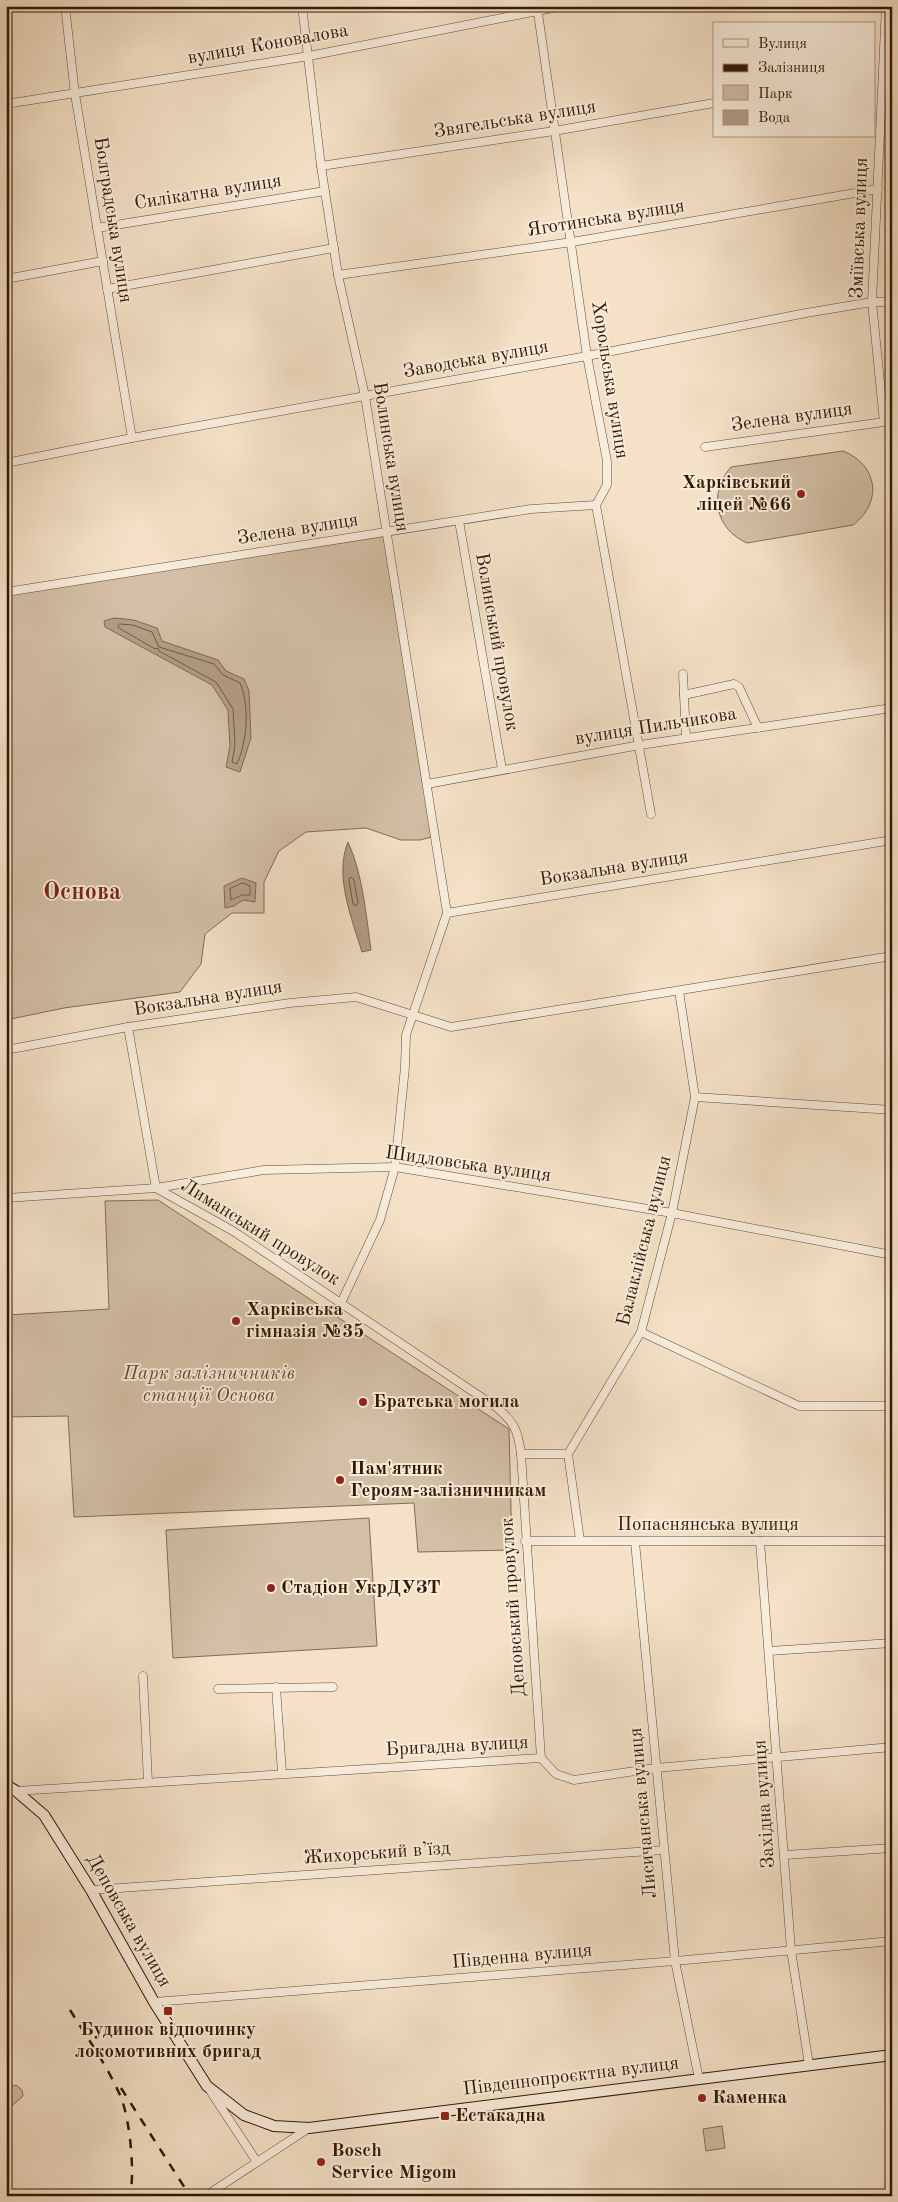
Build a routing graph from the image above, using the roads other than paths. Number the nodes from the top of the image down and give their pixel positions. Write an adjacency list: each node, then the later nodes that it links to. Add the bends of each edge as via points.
1 (65, 6): 8 (street, Болградська вулиця)
2 (302, 6): 6 (street, Волинська вулиця)
3 (563, 6): 5 (street, вулиця Коновалова)
4 (886, 6): 7 (street, Зміївська вулиця)
5 (537, 8): 6 (street, вулиця Коновалова); 11 (street, Хорольська вулиця)
6 (309, 56): 8 (street, вулиця Коновалова); 12 (street, Волинська вулиця)
7 (878, 75): 13 (street, Зміївська вулиця)
8 (75, 94): 10 (street, вулиця Коновалова); 15 (street, Болградська вулиця)
9 (713, 103): 11 (street, Звягельська вулиця)
10 (6, 104)
11 (554, 131): 12 (street, Звягельська вулиця); 16 (street, Хорольська вулиця)
12 (320, 166): 14 (street, Волинська вулиця)
13 (878, 189): 16 (street, Яготинська вулиця); 22 (street, Зміївська вулиця)
14 (324, 191): 15 (street, Силікатна вулиця); 17 (street, Волинська вулиця)
15 (97, 228): 18 (street, Болградська вулиця)
16 (572, 242): 19 (street, Яготинська вулиця); 24 (street, Хорольська вулиця)
17 (334, 248): 19 (street, Волинська вулиця); 21 (street)
18 (102, 262): 20 (street); 21 (street, Болградська вулиця)
19 (338, 275): 25 (street, Волинська вулиця)
20 (6, 279)
21 (107, 288): 27 (street, Болградська вулиця)
22 (872, 302): 23 (street, Заводська вулиця); 24 (street, Заводська вулиця); 26 (street, Зміївська вулиця)
23 (892, 302)
24 (587, 356): 25 (street, Заводська вулиця); 30 (street, Хорольська вулиця, via 607,461 607,485)
25 (365, 396): 27 (street, Заводська вулиця); 32 (street, Волинська вулиця)
26 (884, 422): 28 (street, Зелена вулиця)
27 (132, 438): 29 (street, Заводська вулиця)
28 (705, 447)
29 (6, 463)
30 (596, 505): 31 (street, Зелена вулиця, via 531,509); 39 (street)
31 (459, 521): 32 (street, Зелена вулиця); 40 (street, Волинський провулок)
32 (386, 533): 33 (street, Зелена вулиця); 41 (street, Волинська вулиця)
33 (6, 592)
34 (683, 674): 35 (street)
35 (684, 694): 37 (street, via 734,684 739,687); 38 (street)
36 (892, 708): 37 (street, вулиця Пильчикова)
37 (758, 728): 38 (street, вулиця Пильчикова)
38 (686, 738): 39 (street, вулиця Пильчикова)
39 (640, 745): 40 (street, вулиця Пильчикова); 42 (street)
40 (502, 769): 41 (street, вулиця Пильчикова)
41 (427, 784): 44 (street, Волинська вулиця)
42 (651, 814)
43 (892, 840): 44 (street, Вокзальна вулиця)
44 (447, 913): 47 (street)
45 (892, 956): 46 (street, Вокзальна вулиця)
46 (679, 991): 47 (street, Вокзальна вулиця, via 451,1027); 50 (street, Балаклійська вулиця)
47 (414, 1014): 48 (street, Вокзальна вулиця, via 356,998 290,1002); 52 (street, via 406,1035)
48 (128, 1028): 49 (street, Вокзальна вулиця); 53 (street, Лиманський провулок)
49 (6, 1050)
50 (695, 1097): 51 (street); 55 (street, Балаклійська вулиця)
51 (892, 1110)
52 (395, 1167): 53 (street, Шидловська вулиця, via 264,1170); 55 (street, Шидловська вулиця); 57 (street, via 380,1220)
53 (156, 1188): 54 (street, Шидловська вулиця); 57 (street, Лиманський провулок, via 233,1231)
54 (6, 1198)
55 (672, 1213): 56 (street, Шидловська вулиця); 58 (street, Балаклійська вулиця)
56 (892, 1255)
57 (341, 1303): 60 (street, Лиманський провулок, via 501,1411 514,1424)
58 (641, 1332): 59 (street, via 799,1406); 61 (street, Балаклійська вулиця)
59 (892, 1406)
60 (521, 1454): 61 (street); 62 (street, Деповський провулок)
61 (568, 1454): 63 (street)
62 (525, 1540): 63 (street, Попаснянська вулиця); 75 (street, Деповський провулок)
63 (580, 1540): 66 (street, Попаснянська вулиця)
64 (760, 1540): 65 (street, Попаснянська вулиця); 66 (street, Попаснянська вулиця); 68 (street, Західна вулиця)
65 (892, 1541)
66 (635, 1542): 76 (street, Лисичанська вулиця)
67 (892, 1643): 68 (street)
68 (769, 1651): 74 (street, Західна вулиця)
69 (143, 1676): 78 (street)
70 (276, 1688): 71 (street); 72 (street); 77 (street)
71 (332, 1688)
72 (218, 1689)
73 (892, 1748): 74 (street, Бригадна вулиця)
74 (778, 1757): 76 (street, Бригадна вулиця); 83 (street, Західна вулиця)
75 (541, 1758): 76 (street, Бригадна вулиця, via 556,1774 574,1780); 77 (street, Бригадна вулиця)
76 (656, 1768): 82 (street, Лисичанська вулиця)
77 (282, 1773): 78 (street, Бригадна вулиця)
78 (148, 1782): 80 (street, Бригадна вулиця)
79 (6, 1785): 80 (main road, Деповська вулиця)
80 (16, 1791): 84 (main road, Деповська вулиця, via 44,1815)
81 (892, 1848): 83 (street)
82 (664, 1850): 84 (street, Жихорський в’їзд); 87 (street, Лисичанська вулиця)
83 (785, 1855): 86 (street, Західна вулиця)
84 (91, 1890): 88 (main road, Деповська вулиця)
85 (892, 1941): 86 (street, Південна вулиця)
86 (791, 1950): 87 (street, Південна вулиця); 90 (street, Західна вулиця)
87 (674, 1961): 88 (street, Південна вулиця); 91 (street, Лисичанська вулиця)
88 (154, 2002): 92 (main road, Деповська вулиця)
89 (892, 2055): 90 (main road, Південнопроєктна вулиця)
90 (809, 2065): 91 (main road, Південнопроєктна вулиця)
91 (699, 2079): 93 (main road, Південнопроєктна вулиця)
92 (207, 2086): 93 (main road, Південнопроєктна вулиця, via 244,2115 274,2126); 94 (street)
93 (308, 2128): 94 (street)
94 (257, 2162): 95 (street, via 213,2191)
95 (214, 2196)

